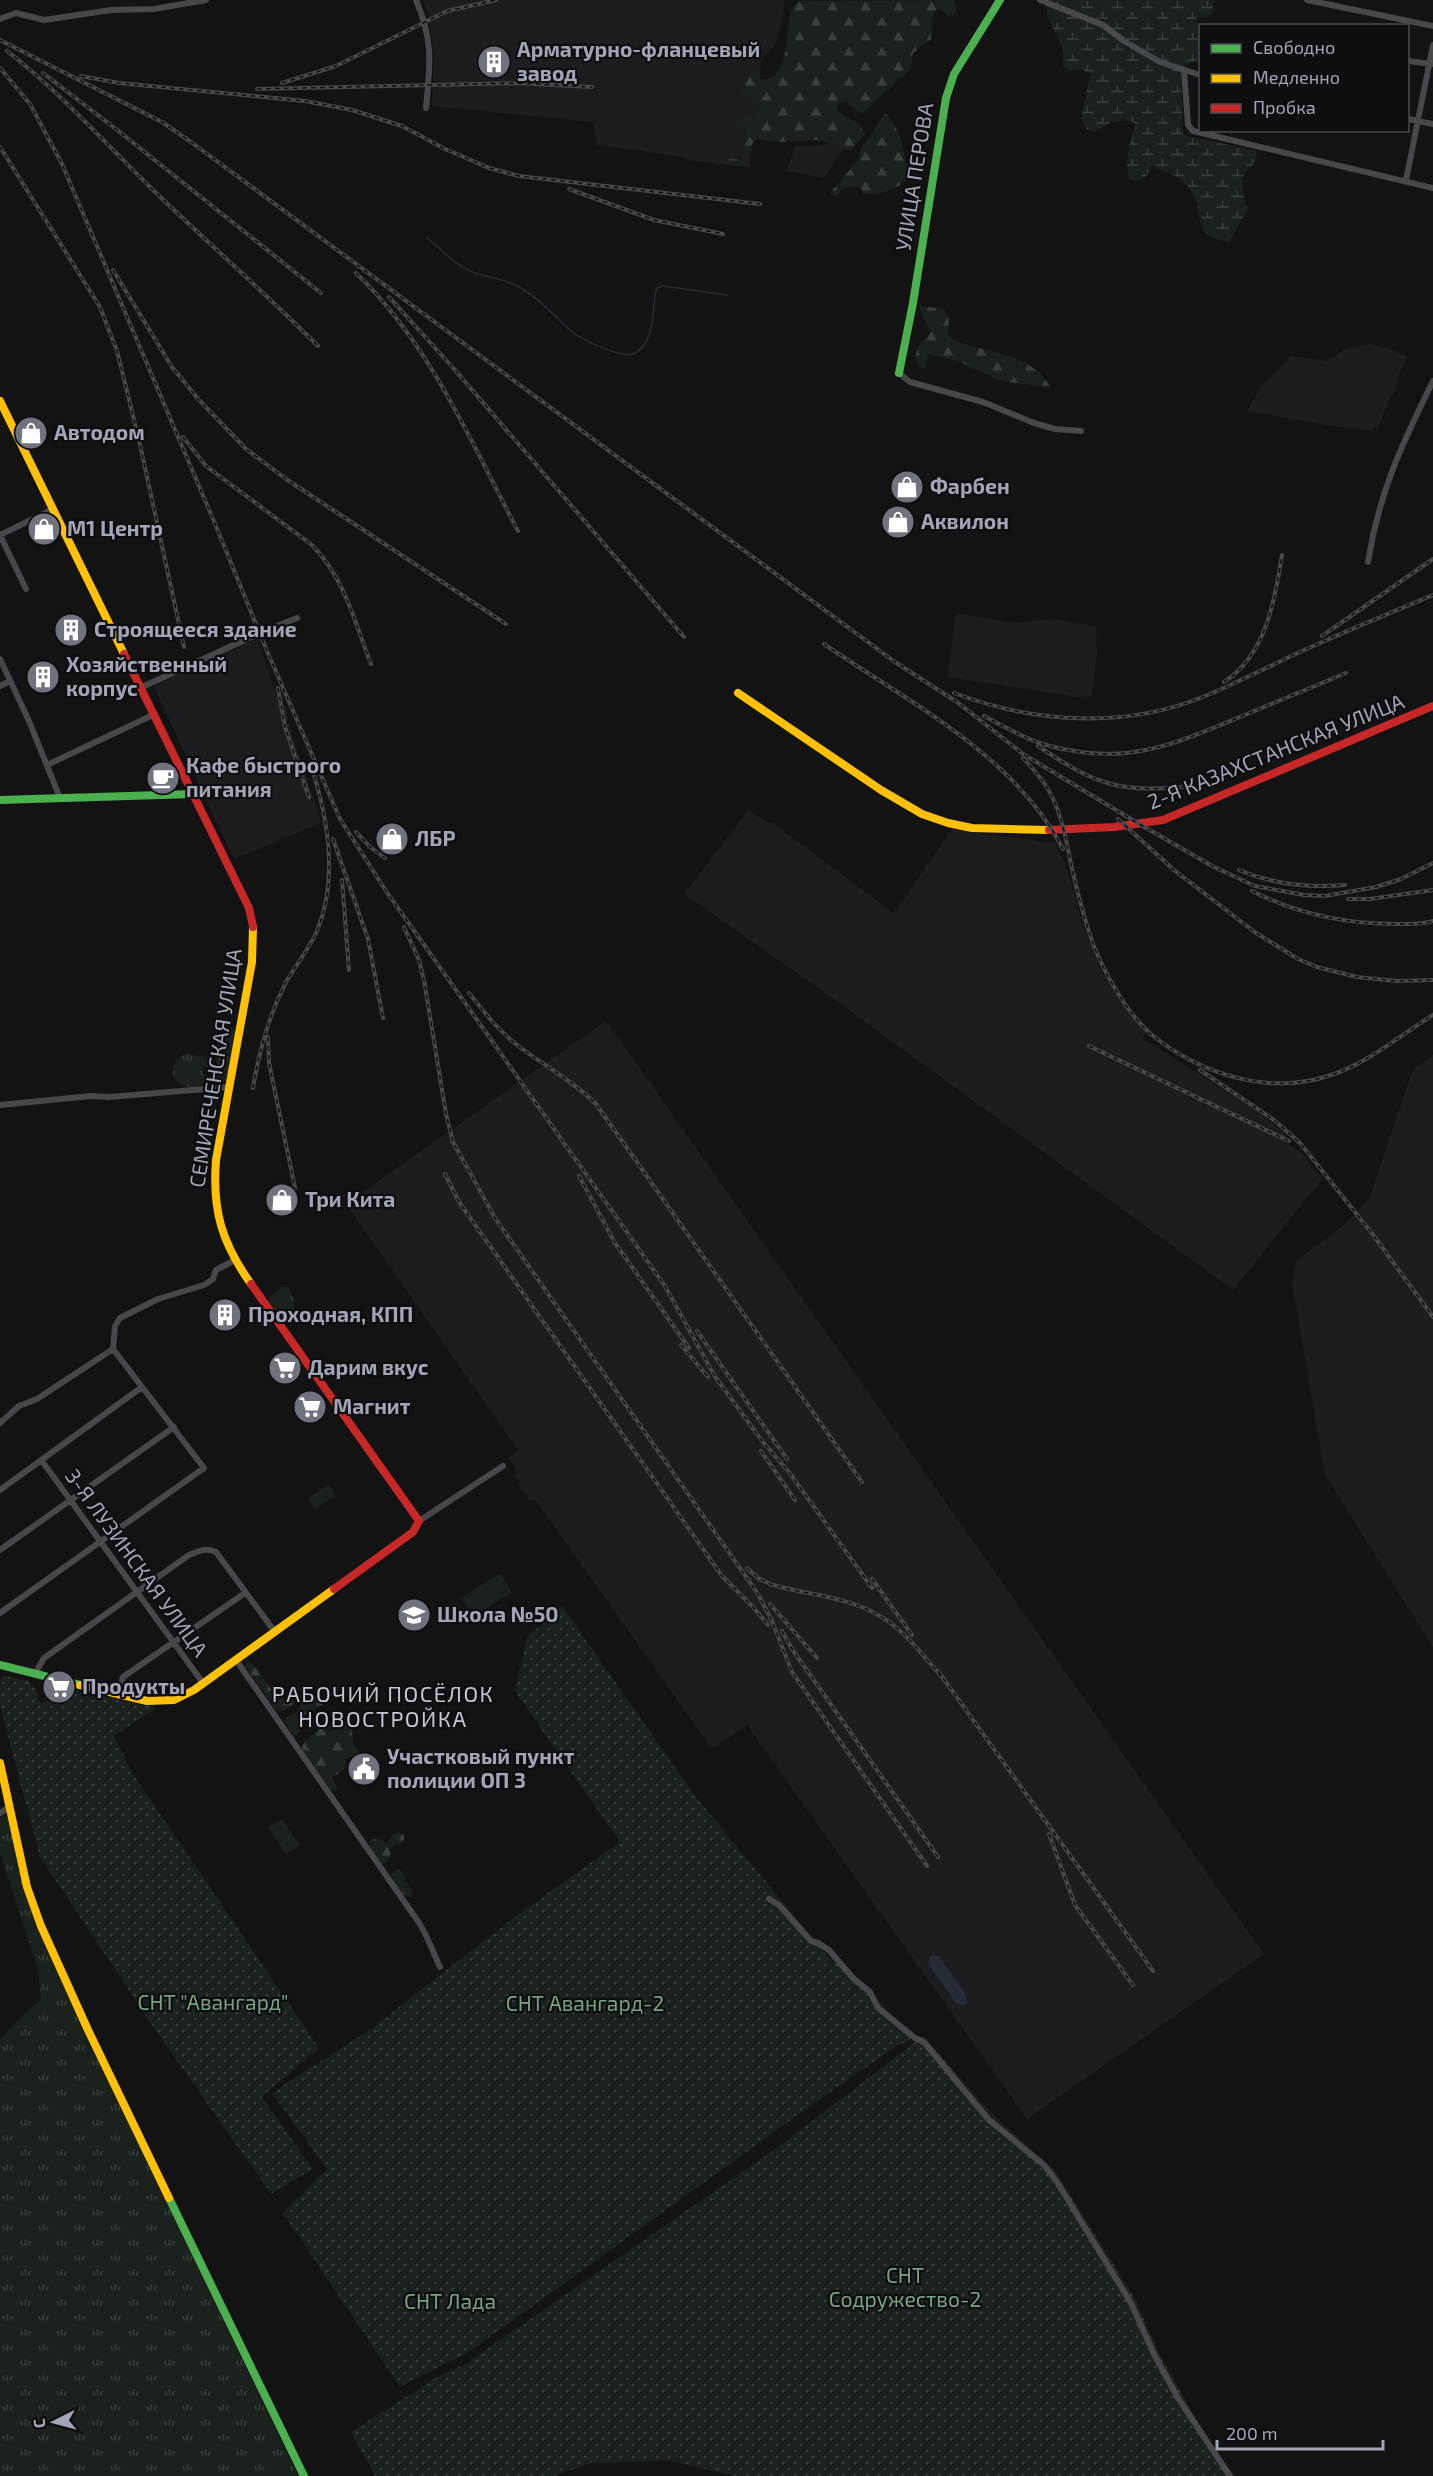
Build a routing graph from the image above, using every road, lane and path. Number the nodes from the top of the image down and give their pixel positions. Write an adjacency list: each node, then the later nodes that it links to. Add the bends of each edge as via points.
1 (140, 0): 7 (street)
2 (206, 0): 7 (street)
3 (416, 0): 15 (street, via 429,40)
4 (1000, 0): 21 (street, УЛИЦА ПЕРОВА, via 954,74 948,91)
5 (1040, 0): 13 (street, via 1103,25 1160,62)
6 (1307, 0): 9 (street)
7 (139, 9): 8 (street, via 44,20 16,13)
8 (0, 19)
9 (1433, 26)
10 (1433, 45): 12 (street)
11 (1409, 61): 12 (street)
12 (1431, 64): 17 (street)
13 (1184, 71): 14 (street); 19 (street, via 1188,124 1193,131)
14 (1199, 75)
15 (426, 108)
16 (1409, 119): 17 (street)
17 (1417, 121): 18 (street); 19 (street)
18 (1433, 124)
19 (1406, 180): 20 (street)
20 (1433, 188)
21 (898, 373): 24 (street, via 910,382 983,402 1034,423)
22 (1433, 381): 27 (street, via 1388,477)
23 (0, 401): 25 (street, СЕМИРЕЧЕНСКАЯ УЛИЦА)
24 (1081, 431)
25 (53, 508): 26 (street); 33 (street, СЕМИРЕЧЕНСКАЯ УЛИЦА)
26 (0, 535): 28 (street)
27 (1368, 562)
28 (26, 589)
29 (297, 618): 33 (street)
30 (0, 659): 31 (street)
31 (10, 681): 32 (street); 37 (street)
32 (0, 686)
33 (142, 687): 36 (street, СЕМИРЕЧЕНСКАЯ УЛИЦА)
34 (738, 693): 35 (street, 2-Я КАЗАХСТАНСКАЯ УЛИЦА, via 909,808 939,821 1002,830 1086,830 1163,820)
35 (1433, 706)
36 (155, 714): 37 (street); 38 (street, СЕМИРЕЧЕНСКАЯ УЛИЦА)
37 (46, 765): 39 (street)
38 (193, 794): 39 (street); 41 (street, СЕМИРЕЧЕНСКАЯ УЛИЦА, via 249,908 253,927 252,962)
39 (60, 798): 40 (street)
40 (0, 801)
41 (230, 1087): 42 (street); 43 (street, СЕМИРЕЧЕНСКАЯ УЛИЦА, via 213,1191 217,1221)
42 (0, 1105)
43 (235, 1260): 44 (street, via 216,1270 213,1279 204,1285 158,1299 120,1318 115,1326); 52 (street, СЕМИРЕЧЕНСКАЯ УЛИЦА)
44 (113, 1349): 45 (street); 46 (street, via 37,1399 19,1406)
45 (142, 1387): 47 (street); 48 (street)
46 (0, 1423)
47 (174, 1427): 51 (street); 53 (street, via 204,1468)
48 (42, 1461): 50 (street); 51 (street, 3-Я ЛУЗИНСКАЯ УЛИЦА)
49 (503, 1466): 52 (street)
50 (0, 1490)
51 (70, 1502): 53 (street, 3-Я ЛУЗИНСКАЯ УЛИЦА); 54 (street)
52 (419, 1521): 58 (street, via 413,1532)
53 (100, 1542): 55 (street, 3-Я ЛУЗИНСКАЯ УЛИЦА); 57 (street)
54 (0, 1550)
55 (135, 1592): 56 (street, via 189,1555 209,1549 216,1552); 59 (street, 3-Я ЛУЗИНСКАЯ УЛИЦА); 62 (street, via 44,1658)
56 (245, 1593): 58 (street); 59 (street)
57 (0, 1613)
58 (274, 1632): 60 (street)
59 (174, 1644): 63 (street, 3-Я ЛУЗИНСКАЯ УЛИЦА); 64 (street, via 123,1677)
60 (236, 1660): 63 (street); 69 (street, via 424,1926)
61 (0, 1665): 62 (street)
62 (35, 1674): 64 (street)
63 (203, 1683): 64 (street, via 168,1701)
64 (123, 1695)
65 (0, 1763): 66 (street)
66 (9, 1807): 67 (street); 70 (street, via 27,1887 58,1967)
67 (0, 1813)
68 (769, 1899): 71 (street, via 811,1941 839,1960 870,1992 878,2008 924,2043 989,2120 1044,2165 1131,2303 1178,2398)
69 (440, 1967)
70 (304, 2476)
71 (1230, 2476)

